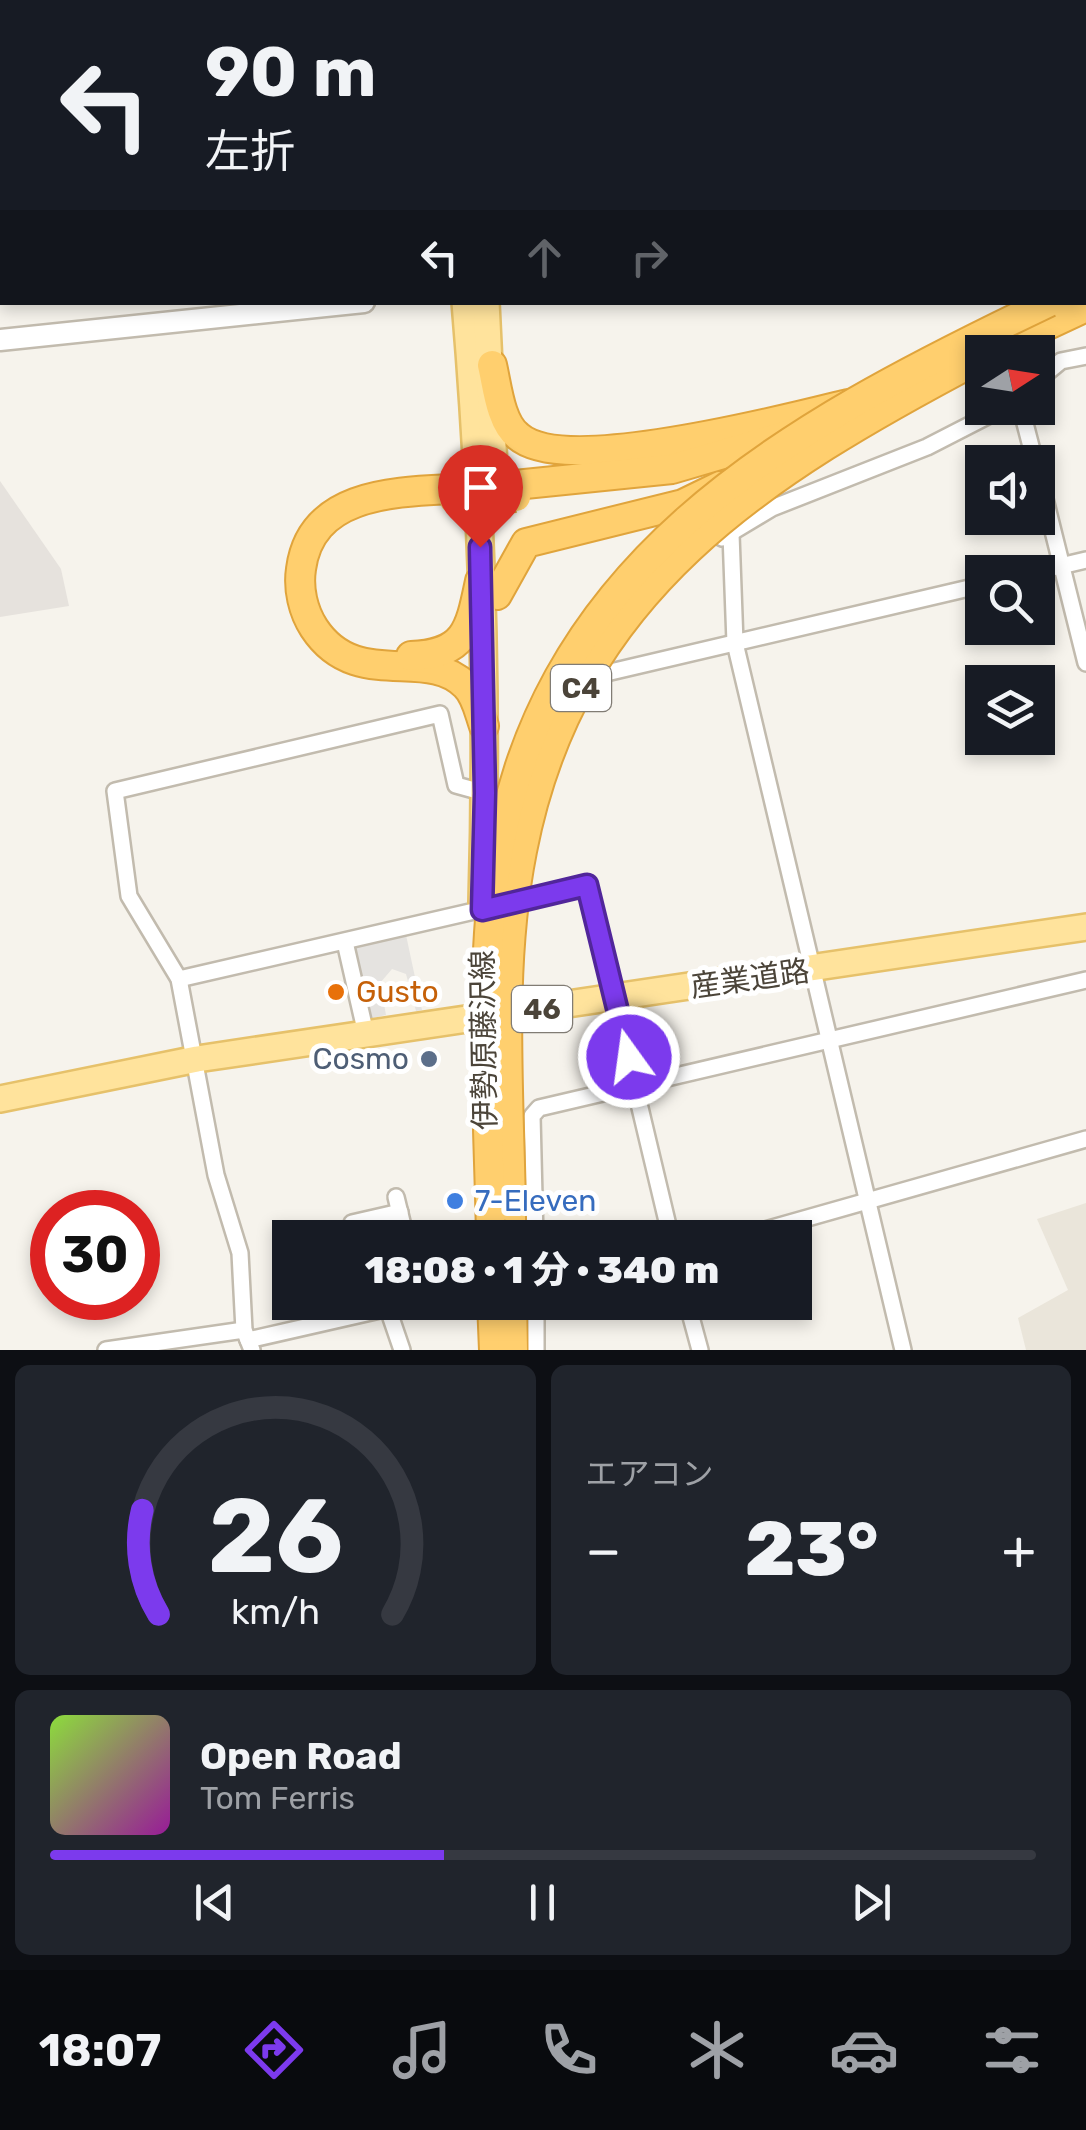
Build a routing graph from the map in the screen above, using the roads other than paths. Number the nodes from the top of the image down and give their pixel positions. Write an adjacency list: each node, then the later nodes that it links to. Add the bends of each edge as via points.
1 (335, 305): 10 (street)
2 (465, 305): 26 (main road, 伊勢原藤沢線)
3 (486, 305): 12 (main road, 伊勢原藤沢線)
4 (1021, 305): 16 (highway)
5 (1043, 305): 52 (highway, C4, bridge, via 872,391 741,474 629,576 564,671 518,774 493,886)
6 (1086, 307): 8 (highway)
7 (1086, 322): 9 (highway)
8 (1026, 335)
9 (1050, 335)
10 (0, 340)
11 (1086, 356): 13 (street)
12 (492, 365): 16 (highway, via 512,430 526,442 560,449 678,442); 26 (main road, 伊勢原藤沢線)
13 (1055, 366)
14 (965, 367): 18 (highway)
15 (965, 368): 55 (highway, C4, bridge, via 803,456 711,525 632,609 570,710 530,815 511,931)
16 (850, 403): 19 (highway, via 814,426 720,457)
17 (971, 425): 21 (street, via 772,508)
18 (804, 446): 19 (highway, via 632,488); 26 (highway, via 683,504 534,539)
19 (516, 491): 20 (highway, bridge)
20 (454, 494): 26 (highway, via 377,508 342,524 317,558 315,598 328,624 353,645 432,655 467,632); 31 (highway, via 378,495 330,516 307,544 302,596 313,626 333,649 376,666 453,676 472,694)
21 (732, 534): 28 (street); 30 (street, via 690,562)
22 (1054, 535): 24 (street)
23 (1086, 560): 24 (street)
24 (1062, 566): 25 (street); 29 (street)
25 (1055, 568)
26 (489, 588): 31 (main road, 伊勢原藤沢線); 32 (main road, 伊勢原藤沢線)
27 (965, 589): 28 (street)
28 (735, 643): 30 (street); 36 (street)
29 (1086, 664)
30 (602, 674): 32 (street, via 547,782 523,800)
31 (484, 726): 32 (main road, 伊勢原藤沢線)
32 (493, 799): 33 (main road, 伊勢原藤沢線); 37 (street, via 456,785 440,714 115,790 129,896)
33 (493, 907): 35 (street); 39 (street, via 587,885); 40 (main road, 伊勢原藤沢線)
34 (1086, 926): 36 (main road, 産業道路 / 46)
35 (345, 942): 37 (street); 41 (street)
36 (814, 970): 39 (main road, 産業道路 / 46); 42 (street)
37 (179, 979): 43 (street)
38 (1086, 980): 42 (street)
39 (614, 998): 40 (main road, 産業道路 / 46); 44 (street)
40 (494, 1015): 41 (main road, 産業道路 / 46); 48 (main road, 伊勢原藤沢線); 53 (main road, 伊勢原藤沢線)
41 (366, 1034): 43 (main road, 産業道路 / 46)
42 (831, 1039): 44 (street); 49 (street)
43 (197, 1059): 45 (main road, 産業道路 / 46); 65 (street, via 216,1175 240,1253)
44 (636, 1086): 47 (street, via 539,1108 532,1116); 57 (street)
45 (0, 1099)
46 (1086, 1139): 49 (street)
47 (533, 1176): 48 (street); 56 (street)
48 (506, 1178): 54 (main road, 伊勢原藤沢線)
49 (868, 1200): 58 (street); 72 (street)
50 (361, 1220): 51 (street, via 398,1204)
51 (402, 1220)
52 (489, 1220)
53 (489, 1220)
54 (508, 1220)
55 (509, 1220)
56 (534, 1220)
57 (666, 1220)
58 (800, 1220)
59 (320, 1320): 65 (street)
60 (392, 1320): 67 (street)
61 (490, 1320): 68 (highway)
62 (510, 1320): 69 (highway)
63 (536, 1320): 70 (street)
64 (692, 1320): 71 (street)
65 (248, 1340): 66 (street)
66 (106, 1350)
67 (402, 1350)
68 (491, 1350)
69 (510, 1350)
70 (536, 1350)
71 (700, 1350)
72 (903, 1350)

